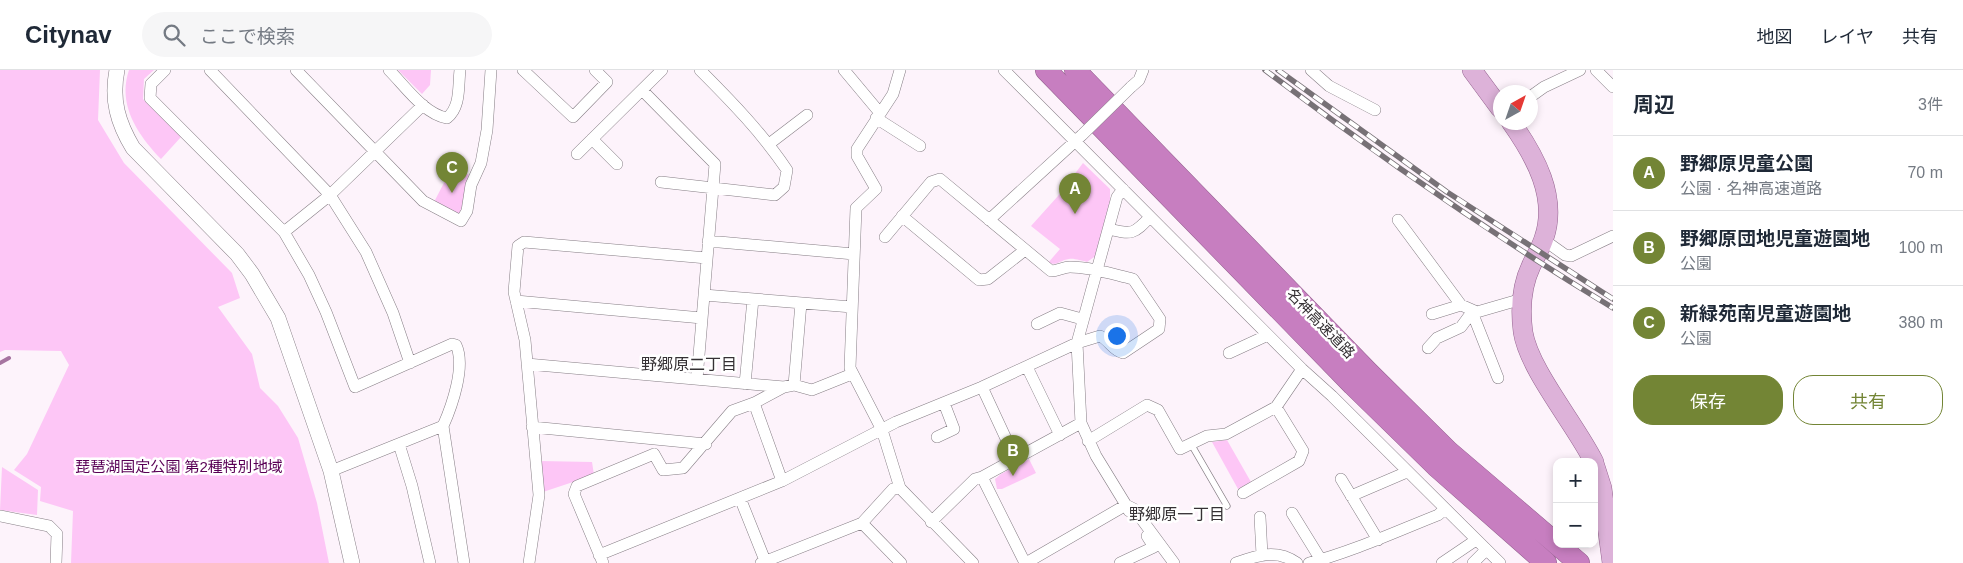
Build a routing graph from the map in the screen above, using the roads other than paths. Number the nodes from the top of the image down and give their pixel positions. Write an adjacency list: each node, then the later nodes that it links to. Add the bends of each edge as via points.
1 (117, 70): 98 (street, via 115,109 122,130 134,148 237,254 274,310)
2 (165, 70): 47 (street, via 151,84 150,98)
3 (210, 70): 41 (street)
4 (296, 70): 35 (street)
5 (389, 70): 26 (street)
6 (460, 70): 26 (street, via 454,113 447,118 438,116)
7 (491, 70): 35 (street, via 481,163 461,221 423,201)
8 (523, 70): 9 (street, via 573,117 607,82)
9 (595, 70)
10 (662, 70): 23 (street)
11 (700, 70): 33 (street)
12 (844, 70): 29 (street)
13 (900, 70): 29 (street, via 893,94)
14 (1004, 70): 31 (street)
15 (1046, 70): 139 (highway, 名神高速道路, via 1353,385 1436,466)
16 (1075, 70): 140 (highway, 名神高速道路, via 1448,451)
17 (1143, 70): 31 (street, bridge, via 1139,80)
18 (1311, 70): 27 (street, via 1329,86)
19 (1472, 70): 25 (main road)
20 (1580, 70): 24 (street)
21 (1596, 70): 22 (street)
22 (1613, 87)
23 (642, 90): 32 (street); 39 (street, via 715,164)
24 (1538, 91)
25 (1493, 98)
26 (423, 105): 35 (street)
27 (1375, 110)
28 (807, 115): 33 (street)
29 (878, 115): 34 (street); 53 (street, via 857,149 857,156 876,189 856,208)
30 (1516, 130): 50 (main road, via 1535,161 1546,191 1548,223)
31 (1080, 137): 40 (street); 44 (street)
32 (592, 139): 36 (street); 37 (street)
33 (770, 144): 39 (street, via 788,170 784,187 776,195)
34 (920, 146)
35 (376, 151): 41 (street)
36 (577, 154)
37 (617, 164)
38 (661, 182): 39 (street)
39 (713, 189): 51 (street)
40 (1123, 189): 43 (street); 46 (street, via 1117,197)
41 (330, 195): 47 (street); 72 (street, via 366,252)
42 (902, 216): 44 (street, via 931,182 940,179); 48 (street); 52 (street, via 979,280 988,279)
43 (1150, 217): 46 (street, via 1138,230 1127,234); 68 (street)
44 (989, 220): 52 (street)
45 (1398, 220): 61 (street)
46 (1109, 228): 55 (street)
47 (284, 232): 72 (street, via 326,312 354,387)
48 (886, 236)
49 (1613, 236): 50 (street, via 1571,256 1565,256)
50 (1544, 240): 58 (main road, via 1525,280)
51 (708, 241): 53 (street); 54 (street)
52 (1025, 250): 55 (street, via 1051,271 1067,266)
53 (854, 254): 62 (street)
54 (707, 258): 56 (street); 59 (street, via 524,242 518,246)
55 (1098, 270): 66 (street); 69 (street, via 1133,279 1160,319 1159,329 1123,353 1100,336)
56 (704, 295): 57 (street); 65 (street)
57 (753, 299): 60 (street); 79 (street)
58 (1522, 299): 63 (street); 96 (main road, via 1528,350)
59 (516, 301): 65 (street); 73 (street)
60 (801, 303): 62 (street); 80 (street)
61 (1461, 305): 63 (street); 64 (street)
62 (852, 307): 76 (street)
63 (1472, 312): 70 (street, via 1461,327 1437,338); 77 (street)
64 (1432, 314)
65 (702, 318): 78 (street)
66 (1082, 319): 67 (street, via 1060,313); 69 (street)
67 (1037, 324)
68 (1268, 335): 71 (street); 75 (street)
69 (1077, 343): 74 (street); 85 (street)
70 (1428, 348)
71 (1229, 353)
72 (410, 364): 86 (street, via 456,345 460,359 456,386)
73 (527, 364): 78 (street); 87 (street)
74 (1027, 367): 81 (street); 89 (street)
75 (1302, 370): 84 (street); 99 (street)
76 (852, 374): 80 (street, via 812,390); 88 (street)
77 (1498, 378)
78 (697, 379): 79 (street)
79 (745, 384): 80 (street)
80 (789, 386): 82 (street)
81 (982, 388): 83 (street); 95 (street)
82 (754, 403): 93 (street, via 732,411); 102 (street)
83 (944, 403): 88 (street); 90 (street, via 954,429)
84 (1276, 407): 94 (street, via 1226,434 1207,436); 105 (street, via 1303,451 1299,462)
85 (1081, 423): 89 (street); 91 (street)
86 (442, 426): 92 (street); 127 (street)
87 (532, 427): 93 (street); 128 (street, via 533,481 538,512)
88 (882, 430): 102 (street); 104 (street)
89 (1060, 435): 95 (street)
90 (937, 436)
91 (1088, 441): 94 (street, via 1147,405 1158,410 1180,449); 108 (street)
92 (400, 444): 98 (street); 126 (street)
93 (706, 444): 121 (street, via 683,468 663,470 654,454 577,486 574,494)
94 (1191, 444): 109 (lane)
95 (1015, 458): 100 (street)
96 (1592, 458)
97 (1598, 469): 103 (main road)
98 (331, 471): 125 (street)
99 (1407, 472): 106 (street); 110 (street)
100 (982, 477): 114 (street, via 975,479); 131 (street)
101 (1341, 479): 106 (street)
102 (782, 481): 107 (street)
103 (1607, 485): 118 (main road)
104 (900, 488): 114 (street); 115 (street, via 893,489)
105 (1243, 493)
106 (1352, 496): 116 (street)
107 (740, 498): 121 (street); 122 (street)
108 (1126, 505): 131 (street); 132 (street, via 1154,547); 133 (street, via 1134,509)
109 (1227, 506)
110 (1445, 509): 116 (street, via 1438,515); 117 (street)
111 (1292, 513): 123 (street)
112 (0, 516): 124 (street, via 49,526 57,534)
113 (1260, 517): 120 (street)
114 (931, 522): 130 (street)
115 (862, 523): 122 (street); 129 (street)
116 (1378, 540): 123 (street)
117 (1476, 540): 119 (street); 136 (street)
118 (1611, 541): 141 (main road)
119 (1486, 550): 137 (street); 138 (street)
120 (1262, 555): 134 (street); 135 (street, via 1276,553)
121 (601, 559)
122 (764, 562)
123 (1315, 562)
124 (56, 563)
125 (352, 563)
126 (430, 563)
127 (464, 563)
128 (529, 563)
129 (901, 563)
130 (972, 563)
131 (1026, 563)
132 (1120, 563)
133 (1174, 563)
134 (1236, 563)
135 (1298, 563)
136 (1442, 563)
137 (1473, 563)
138 (1500, 563)
139 (1546, 563)
140 (1579, 563)
141 (1612, 563)

